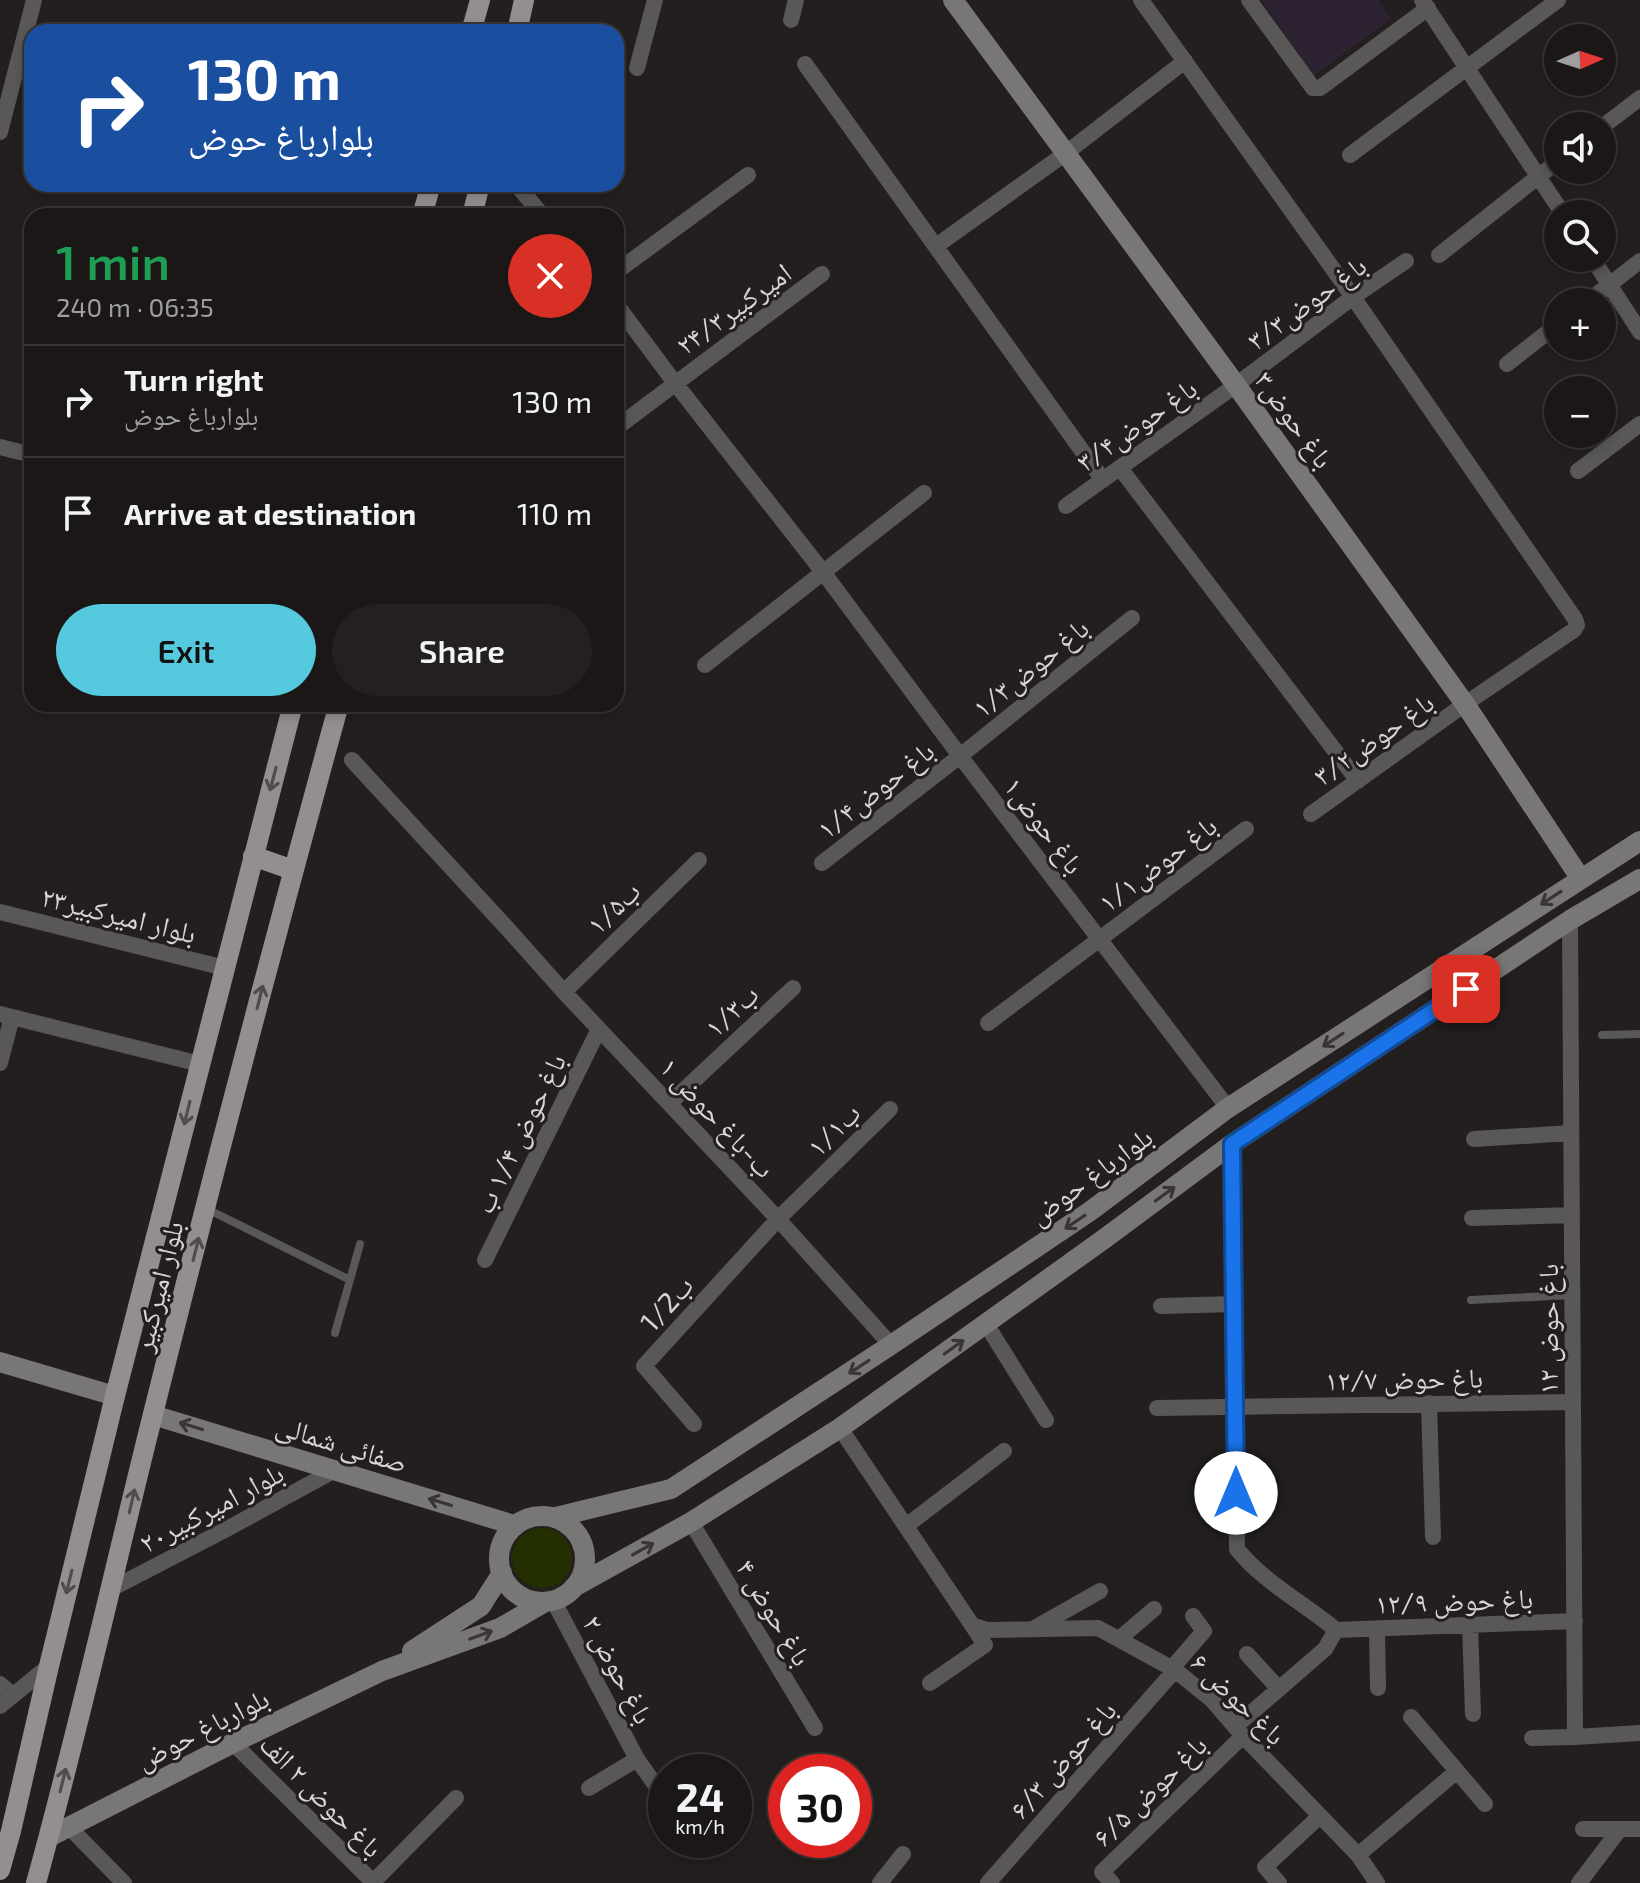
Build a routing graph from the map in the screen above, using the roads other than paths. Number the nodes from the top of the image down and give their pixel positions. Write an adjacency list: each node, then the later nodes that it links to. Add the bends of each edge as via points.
1 (34, 0): 12 (street)
2 (480, 0): 13 (main road)
3 (524, 0): 14 (main road)
4 (655, 0): 17 (street)
5 (796, 0): 11 (street)
6 (953, 0): 23 (main road, باغ حوض۳)
7 (1141, 0): 15 (street)
8 (1249, 0): 10 (street, via 1313,88 1320,88)
9 (1558, 0): 18 (street)
10 (1425, 4): 18 (street)
11 (791, 20)
12 (31, 24)
13 (473, 24)
14 (519, 24)
15 (1185, 61): 23 (street); 40 (street)
16 (805, 64): 31 (street)
17 (637, 68)
18 (1467, 68): 24 (street); 27 (street)
19 (24, 74): 22 (street)
20 (1640, 98): 21 (street)
21 (1616, 116)
22 (0, 132)
23 (1066, 153): 31 (street); 46 (main road, باغ حوض۳)
24 (1350, 155)
25 (1544, 172): 27 (street)
26 (748, 175): 35 (street)
27 (1538, 176): 29 (street); 32 (street)
28 (523, 192): 30 (street)
29 (1554, 200)
30 (536, 208)
31 (936, 246): 53 (street)
32 (1439, 255)
33 (1406, 261): 40 (street, باغ حوض۳/۳)
34 (1640, 261): 38 (street)
35 (624, 266)
36 (1601, 272): 38 (street)
37 (822, 274): 45 (street, امیرکبیر۲۴/۳)
38 (1609, 285): 39 (street); 42 (street)
39 (1605, 288)
40 (1353, 297): 46 (street, باغ حوض۳/۳); 59 (street, باغ حوض۳/۲, via 1577,625)
41 (624, 315): 45 (street, باغ حوض۱)
42 (1640, 332)
43 (1544, 335): 44 (street)
44 (1507, 364)
45 (675, 383): 47 (street, امیرکبیر۲۴/۳); 56 (street, باغ حوض۱)
46 (1236, 385): 51 (street, باغ حوض۳/۴); 59 (main road, باغ حوض۳)
47 (624, 422)
48 (1640, 424): 52 (street)
49 (0, 447): 50 (street)
50 (24, 453)
51 (1120, 468): 53 (street, باغ حوض۳/۴); 64 (street)
52 (1578, 471)
53 (1103, 480): 55 (street, باغ حوض۳/۴)
54 (924, 493): 56 (street)
55 (1066, 506)
56 (823, 572): 58 (street); 62 (street, باغ حوض۱)
57 (1132, 618): 62 (street, باغ حوض۱/۳)
58 (705, 665)
59 (1465, 704): 64 (street, باغ حوض۳/۲); 72 (main road, باغ حوض۳)
60 (291, 712): 68 (main road, بلوار امیرکبیر, one-way to 68)
61 (337, 712): 71 (main road, بلوار امیرکبیر)
62 (960, 756): 70 (street, باغ حوض۱/۴); 76 (street, باغ حوض۱)
63 (352, 760): 79 (street, ۱ ب-باغ حوض)
64 (1358, 781): 65 (street, باغ حوض۳/۲)
65 (1311, 814)
66 (1246, 829): 76 (street, باغ حوض۱/۱)
67 (1640, 841): 72 (main road, بلوارباغ حوض)
68 (253, 856): 71 (main road); 77 (main road, بلوار امیرکبیر)
69 (699, 860): 79 (street, ب۱/۵)
70 (822, 863)
71 (293, 870): 94 (main road, بلوار امیرکبیر, one-way to 71)
72 (1581, 879): 88 (main road, بلوارباغ حوض, one-way to 88)
73 (1640, 879): 75 (main road)
74 (0, 912): 77 (street, ۲۳بلوار امیرکبیر)
75 (1570, 920): 90 (street, ۱۲ باغ حوض); 92 (main road)
76 (1099, 939): 81 (street, باغ حوض۱/۱); 88 (street, باغ حوض۱)
77 (225, 968): 86 (main road, بلوار امیرکبیر)
78 (793, 988): 87 (street, ب۱/۳)
79 (564, 992): 82 (street, ۱ ب-باغ حوض)
80 (6, 1016): 85 (street); 86 (street)
81 (988, 1023)
82 (599, 1029): 87 (street, ۱ ب-باغ حوض); 100 (street, باغ حوض ۱/۴ ب)
83 (1640, 1034): 84 (lane)
84 (1602, 1035)
85 (0, 1063)
86 (200, 1064): 110 (main road, بلوار امیرکبیر, one-way to 110)
87 (670, 1103): 97 (street, ۱ ب-باغ حوض)
88 (1228, 1108): 93 (main road, بلوارباغ حوض)
89 (890, 1109): 97 (street, ب۱/۱)
90 (1571, 1133): 91 (street); 95 (street, ۱۲ باغ حوض)
91 (1474, 1139)
92 (1232, 1144): 98 (main road, one-way to 92); 104 (street)
93 (1102, 1203): 98 (main road); 108 (main road, بلوارباغ حوض, one-way to 108)
94 (206, 1209): 101 (lane); 115 (main road, بلوار امیرکبیر, one-way to 94)
95 (1572, 1215): 96 (street); 102 (street, ۱۲ باغ حوض)
96 (1472, 1218)
97 (778, 1219): 108 (street, ۱ ب-باغ حوض); 117 (street, 1/2ب, via 644,1366)
98 (1121, 1226): 106 (main road)
99 (360, 1244): 101 (lane)
100 (485, 1260)
101 (350, 1280): 107 (lane)
102 (1572, 1295): 103 (lane); 111 (street, ۱۲ باغ حوض)
103 (1471, 1300)
104 (1235, 1304): 105 (street); 114 (street)
105 (1161, 1306)
106 (986, 1324): 116 (street); 118 (main road, one-way to 106)
107 (335, 1333)
108 (891, 1345): 121 (main road, بلوارباغ حوض, one-way to 121, via 671,1489)
109 (0, 1362): 110 (main road)
110 (115, 1396): 141 (main road, بلوار امیرکبیر, one-way to 141)
111 (1573, 1402): 112 (street, ۱۲/۷ باغ حوض); 133 (street, ۱۲ باغ حوض)
112 (1429, 1403): 114 (street, ۱۲/۷ باغ حوض); 125 (street)
113 (1157, 1408): 114 (street, ۱۲/۷ باغ حوض)
114 (1236, 1408): 138 (street, via 1237,1549 1249,1565)
115 (153, 1415): 120 (main road, صفائی شمالی, one-way to 115); 128 (main road, بلوار امیرکبیر, one-way to 115)
116 (1046, 1420)
117 (694, 1424)
118 (840, 1428): 122 (main road); 124 (street)
119 (1004, 1451): 124 (street)
120 (335, 1470): 123 (main road, صفائی شمالی, one-way to 120); 128 (street, بلوار امیرکبیر۲۰)
121 (556, 1517): 123 (main road, via 541,1515); 127 (main road, via 578,1534 584,1547 582,1575)
122 (691, 1522): 127 (main road, one-way to 122); 150 (street, ۴ باغ حوض)
123 (514, 1525): 126 (main road, via 500,1547)
124 (906, 1526): 134 (street)
125 (1433, 1537)
126 (502, 1573): 130 (main road, via 514,1591 534,1601); 143 (main road, بلوارباغ حوض, via 481,1606)
127 (574, 1587): 130 (main road)
128 (111, 1589): 167 (main road, بلوار امیرکبیر, one-way to 128)
129 (1100, 1591): 137 (street)
130 (549, 1601): 143 (main road, بلوارباغ حوض, one-way to 130, via 500,1628); 156 (street, ۲ باغ حوض)
131 (1154, 1609): 139 (street)
132 (1193, 1616): 142 (street, ۶/۳ باغ حوض, via 1204,1631)
133 (1575, 1621): 135 (street, ۱۲/۹ باغ حوض); 153 (street, ۱۲ باغ حوض)
134 (972, 1625): 137 (street, ۶ باغ حوض); 144 (street, via 985,1645)
135 (1470, 1625): 136 (street, ۱۲/۹ باغ حوض); 148 (street)
136 (1377, 1629): 138 (street, ۱۲/۹ باغ حوض); 145 (street)
137 (1032, 1630): 139 (street, ۶ باغ حوض, via 1098,1628)
138 (1336, 1630): 146 (street, via 1325,1649)
139 (1119, 1639): 142 (street, ۶ باغ حوض)
140 (1247, 1654): 146 (street)
141 (49, 1666): 147 (street); 170 (main road, بلوار امیرکبیر)
142 (1174, 1669): 151 (street, ۶ باغ حوض); 175 (street, ۶/۳ باغ حوض)
143 (382, 1671): 155 (main road, بلوارباغ حوض)
144 (930, 1683)
145 (1378, 1688)
146 (1279, 1689): 151 (street)
147 (4, 1695)
148 (1473, 1714)
149 (1411, 1717): 157 (street)
150 (815, 1728)
151 (1240, 1731): 162 (street, ۶ باغ حوض); 176 (street, ۶/۵ باغ حوض, via 1102,1872)
152 (1640, 1733): 153 (street)
153 (1575, 1737): 154 (street)
154 (1532, 1738)
155 (233, 1743): 163 (main road, بلوارباغ حوض); 173 (street, باغ حوض ۲ الف)
156 (637, 1759): 158 (street, ۲ باغ حوض); 159 (street)
157 (1456, 1772): 161 (street); 169 (street)
158 (648, 1775)
159 (589, 1788)
160 (456, 1798): 173 (street)
161 (1485, 1804)
162 (1320, 1816): 169 (street, ۶ باغ حوض); 177 (street, via 1265,1867)
163 (69, 1827): 167 (main road, بلوارباغ حوض); 172 (street)
164 (1583, 1829): 165 (street)
165 (1620, 1829): 166 (street); 179 (street)
166 (1640, 1829)
167 (49, 1837): 171 (main road, بلوار امیرکبیر)
168 (903, 1854): 174 (street)
169 (1358, 1855): 178 (street, ۶ باغ حوض)
170 (0, 1870)
171 (36, 1883)
172 (124, 1883)
173 (374, 1883)
174 (880, 1883)
175 (988, 1883)
176 (1112, 1883)
177 (1279, 1883)
178 (1377, 1883)
179 (1579, 1883)

